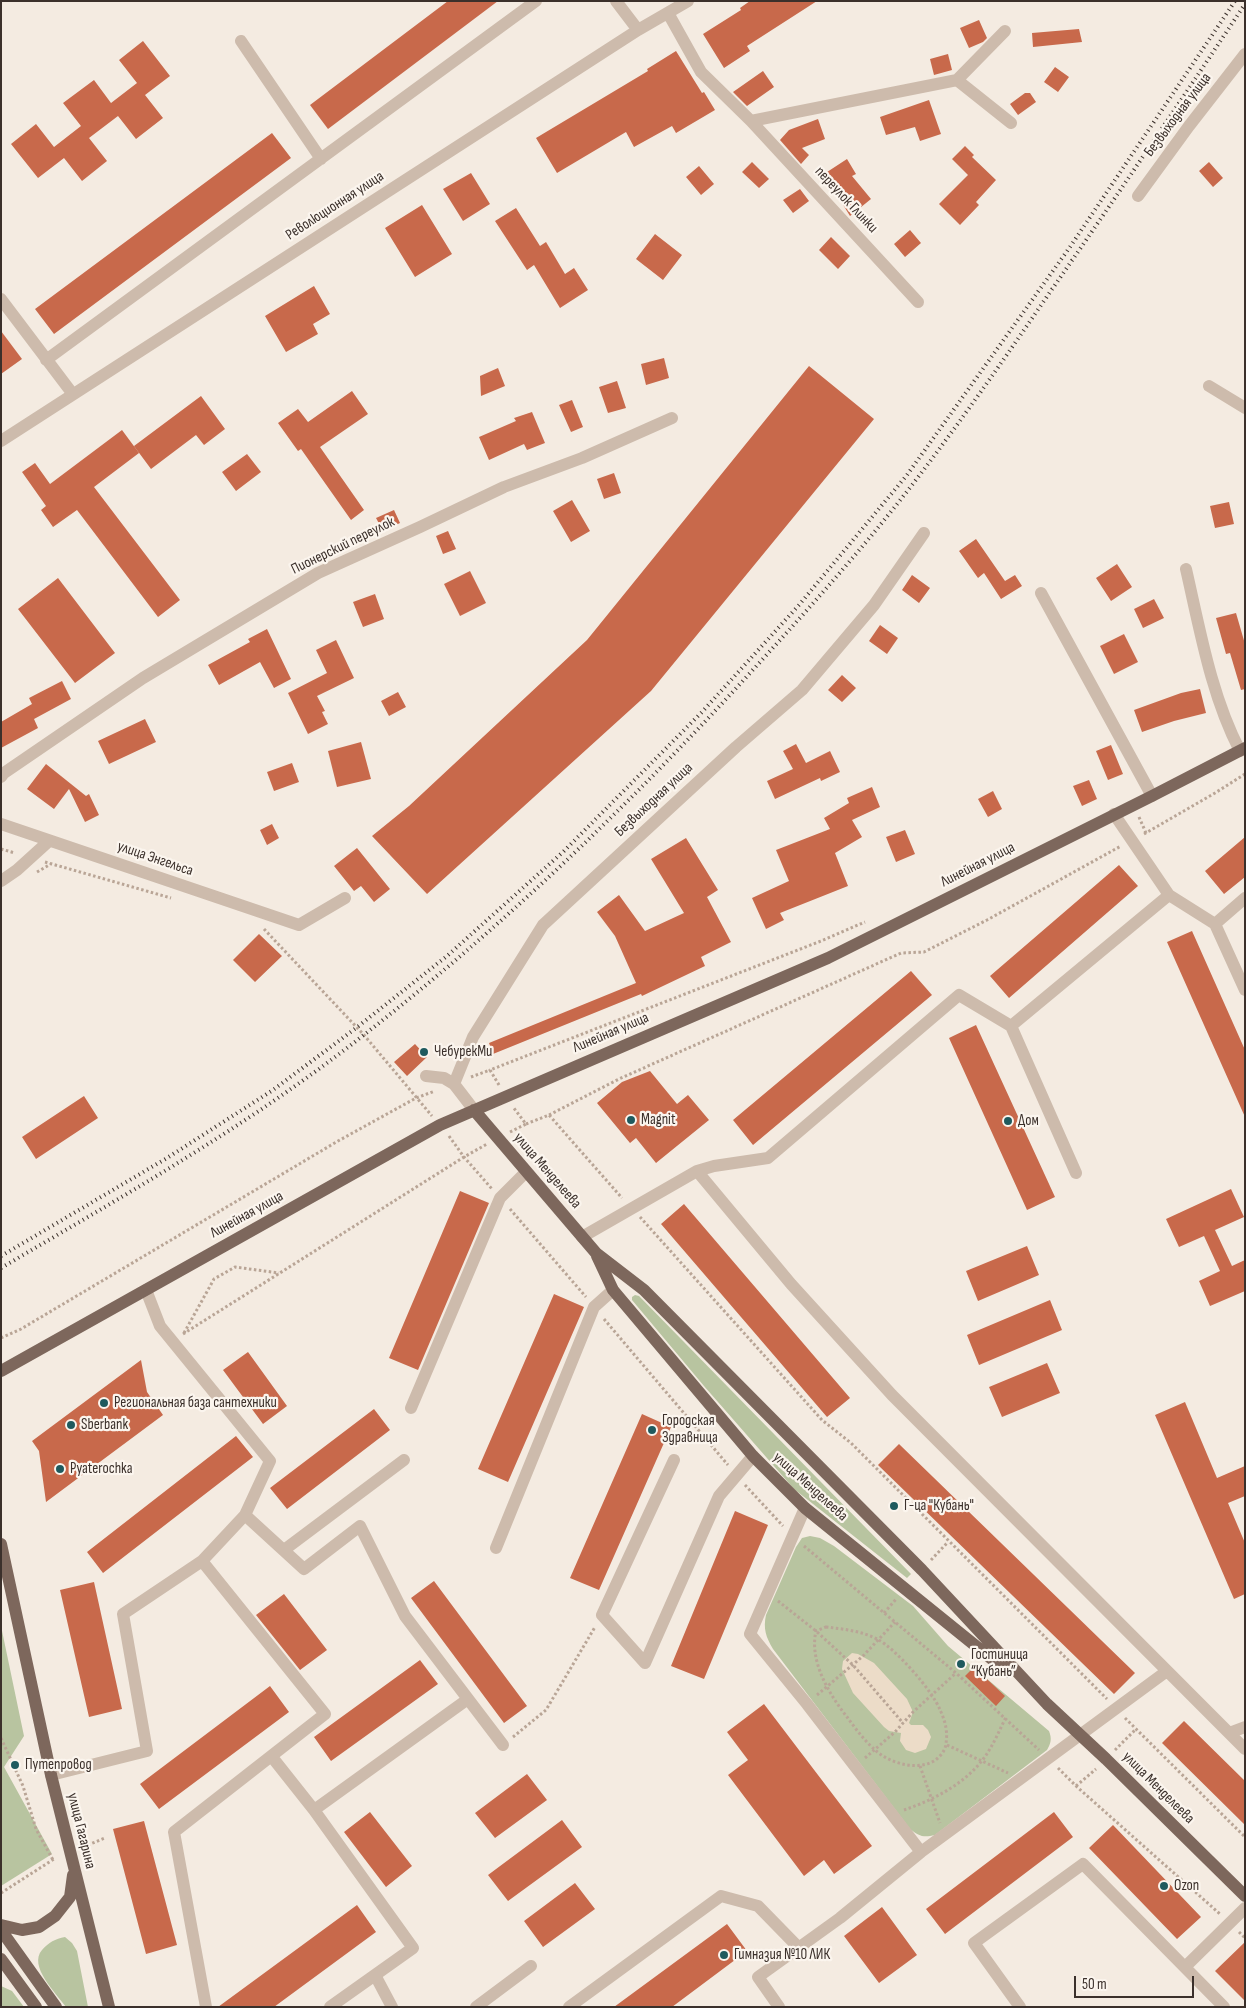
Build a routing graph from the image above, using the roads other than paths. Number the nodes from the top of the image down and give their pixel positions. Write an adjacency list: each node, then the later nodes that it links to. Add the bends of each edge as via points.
1 (536, 1): 12 (street)
2 (616, 1): 5 (street)
3 (688, 1): 4 (street, Революционная улица)
4 (668, 13): 5 (street, Революционная улица); 10 (street, переулок Глинки, via 701,72)
5 (638, 30): 18 (street, Революционная улица)
6 (1005, 31): 9 (street)
7 (241, 41): 12 (street)
8 (1245, 54): 13 (street, Безвыходная улица)
9 (957, 80): 10 (street); 11 (street)
10 (751, 121): 15 (street, переулок Глинки)
11 (1011, 123)
12 (321, 159): 16 (street)
13 (1138, 196)
14 (1, 299): 16 (street)
15 (918, 302)
16 (46, 360): 18 (street)
17 (1209, 386): 19 (street)
18 (72, 393): 21 (street, Революционная улица)
19 (1245, 408)
20 (672, 418): 26 (street, Пионерский переулок, via 582,458 504,487 318,573 143,678)
21 (1, 441)
22 (924, 533): 39 (street, Безвыходная улица, via 874,605 802,690 543,925 473,1037)
23 (1186, 569): 25 (street, via 1206,660 1232,737)
24 (1041, 592): 27 (street)
25 (1242, 749): 27 (main road, Линейная улица)
26 (1, 777)
27 (1152, 796): 28 (main road, Линейная улица)
28 (1114, 814): 32 (street); 40 (main road, Линейная улица, via 828,958)
29 (1, 824): 30 (street, улица Энгельса)
30 (49, 841): 31 (street); 33 (street, улица Энгельса, via 299,925)
31 (1, 881)
32 (1169, 895): 35 (street); 37 (street)
33 (344, 898)
34 (1245, 898): 35 (street)
35 (1215, 924): 36 (street)
36 (1245, 990)
37 (1011, 1026): 41 (street, via 959,995 768,1158); 43 (street)
38 (426, 1076): 39 (street, via 444,1078)
39 (454, 1084): 40 (street)
40 (474, 1110): 42 (main road, улица Менделеева); 46 (main road, Линейная улица, via 440,1125)
41 (697, 1171): 44 (street); 59 (street, via 791,1284 892,1395)
42 (526, 1172): 44 (main road, улица Менделеева); 49 (street, via 500,1198)
43 (1076, 1173)
44 (582, 1237): 45 (main road, улица Менделеева)
45 (596, 1253): 47 (main road, улица Менделеева); 61 (main road, улица Менделеева, via 644,1290 690,1336 922,1570)
46 (146, 1290): 48 (main road, Линейная улица); 54 (street, via 160,1326 270,1462)
47 (613, 1290): 50 (main road, улица Менделеева); 56 (street, via 594,1306)
48 (1, 1371)
49 (411, 1408)
50 (753, 1456): 52 (street, via 719,1496 645,1663 602,1615); 53 (main road, улица Менделеева)
51 (404, 1460): 57 (street)
52 (674, 1460)
53 (805, 1508): 61 (main road, улица Менделеева); 70 (street, via 750,1634)
54 (246, 1515): 57 (street); 58 (street)
55 (1, 1544): 68 (main road, улица Гагарина)
56 (496, 1548)
57 (284, 1550): 60 (street, via 304,1569 360,1526 405,1616)
58 (202, 1561): 67 (street, via 325,1714); 68 (street, via 123,1614 147,1751)
59 (1167, 1671): 63 (street); 64 (street)
60 (468, 1699): 65 (street); 69 (street)
61 (1047, 1704): 64 (main road, улица Менделеева)
62 (1245, 1727): 63 (street)
63 (1229, 1733): 66 (street)
64 (1080, 1736): 70 (street); 72 (main road, улица Менделеева)
65 (503, 1745)
66 (1245, 1749)
67 (272, 1757): 69 (street); 84 (street, via 174,1832)
68 (51, 1774): 71 (main road, улица Гагарина)
69 (314, 1810): 80 (street, via 412,1948)
70 (921, 1852): 76 (street)
71 (74, 1867): 74 (main road, via 70,1897 55,1916 39,1926 22,1930); 83 (main road, улица Гагарина)
72 (1245, 1896)
73 (1245, 1908): 79 (street)
74 (1, 1926)
75 (1, 1930): 82 (main road)
76 (799, 1948): 88 (street, via 758,1906 721,1896); 89 (street, via 758,1977)
77 (1, 1959): 81 (main road)
78 (531, 1966): 87 (street)
79 (1185, 1967): 90 (street, via 1083,1864 974,1943); 91 (street)
80 (375, 1975): 85 (street); 86 (street)
81 (36, 2007)
82 (56, 2007)
83 (109, 2007)
84 (206, 2007)
85 (330, 2007)
86 (392, 2007)
87 (476, 2007)
88 (569, 2007)
89 (779, 2007)
90 (1020, 2007)
91 (1224, 2007)

